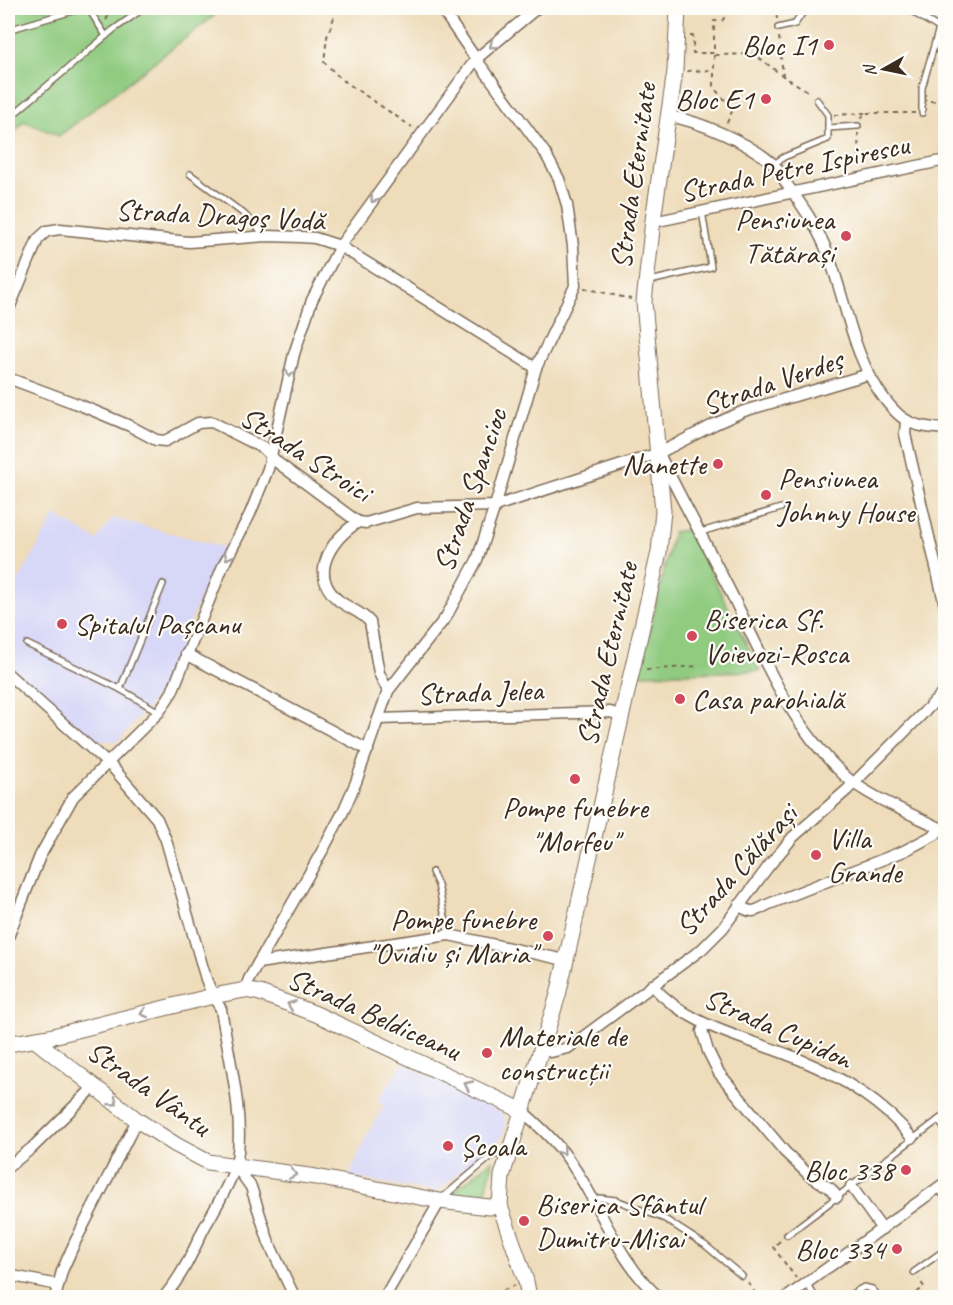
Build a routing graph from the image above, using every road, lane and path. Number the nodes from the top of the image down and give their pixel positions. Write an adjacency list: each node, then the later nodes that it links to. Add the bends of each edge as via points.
1 (83, 8): 17 (lane)
2 (88, 8): 14 (lane)
3 (113, 8): 14 (path)
4 (144, 8): 18 (lane)
5 (441, 8): 21 (street, Strada Spancioc)
6 (537, 8): 21 (street, one-way to 21)
7 (678, 8): 19 (main road, Strada Eternitate)
8 (727, 8): 20 (path, via 722,21 714,21)
9 (773, 8): 15 (path)
10 (825, 8): 15 (lane, via 803,12 795,24)
11 (911, 8): 16 (lane)
12 (337, 9): 35 (path, via 327,37 324,62 341,80)
13 (945, 12): 16 (lane)
14 (99, 25): 18 (lane)
15 (778, 28): 24 (path)
16 (939, 28): 26 (lane)
17 (8, 30)
18 (106, 36): 32 (lane)
19 (678, 36): 20 (path, via 693,36 693,53); 23 (main road, Strada Eternitate)
20 (714, 54): 22 (path); 24 (path, via 754,54)
21 (476, 60): 35 (street); 47 (street, Strada Spancioc, via 559,178 567,205)
22 (714, 70): 23 (path); 36 (path, via 714,88 733,109)
23 (675, 71): 31 (main road, Strada Eternitate)
24 (783, 76): 25 (path)
25 (817, 100): 30 (lane)
26 (922, 101): 27 (path); 29 (lane)
27 (945, 101)
28 (865, 113): 29 (path); 30 (path); 33 (path)
29 (922, 113)
30 (828, 115): 34 (lane)
31 (669, 116): 36 (street); 43 (main road, Strada Eternitate)
32 (8, 119)
33 (858, 126): 34 (lane); 40 (path)
34 (828, 128): 38 (lane, via 828,139)
35 (421, 133): 45 (street, one-way to 45)
36 (722, 134): 38 (street)
37 (945, 160): 40 (street, Strada Petre Ispirescu)
38 (774, 165): 41 (street)
39 (190, 174): 44 (lane, via 244,214)
40 (862, 178): 41 (street, Strada Petre Ispirescu)
41 (792, 192): 42 (street, Strada Petre Ispirescu); 51 (street, via 829,256)
42 (702, 211): 43 (street, Strada Petre Ispirescu); 46 (lane, via 711,267)
43 (653, 220): 46 (main road, Strada Eternitate)
44 (266, 236): 45 (street, Strada Dragoș Vodă, via 315,238); 49 (street, Strada Dragoș Vodă, via 182,242 60,229 47,231 38,239)
45 (340, 246): 50 (street, Strada Dragoș Vodă); 56 (street, one-way to 56, via 312,300 294,354)
46 (645, 280): 48 (main road, Strada Eternitate)
47 (575, 286): 48 (path); 50 (street, Strada Spancioc)
48 (645, 302): 55 (main road, Strada Eternitate)
49 (8, 311)
50 (536, 368): 57 (street, Strada Spancioc)
51 (868, 374): 53 (street, via 897,414); 55 (street, Strada Verdeș, via 744,411)
52 (8, 378): 56 (street, Strada Stroici, via 156,440 165,441 198,423 212,422)
53 (906, 420): 54 (street); 62 (street, via 905,434)
54 (945, 429)
55 (659, 453): 57 (street, Strada Stroici); 60 (street); 66 (main road, Strada Eternitate, via 662,530)
56 (271, 455): 59 (street, Strada Stroici); 64 (street, one-way to 64, via 250,514)
57 (495, 506): 59 (street, Strada Stroici, via 417,508); 70 (street, Strada Spancioc, via 477,560 463,587 440,626)
58 (781, 508): 60 (lane)
59 (358, 522): 70 (street, via 329,553 324,578 331,594 370,622 379,674)
60 (700, 532): 76 (street, via 785,703 812,741)
61 (163, 584): 68 (lane)
62 (945, 610)
63 (27, 644): 68 (lane)
64 (186, 654): 71 (street, via 172,692); 74 (street)
65 (697, 666): 66 (path)
66 (631, 669): 72 (main road, Strada Eternitate)
67 (8, 674): 75 (street)
68 (120, 689): 71 (lane)
69 (945, 690): 76 (street, Strada Călărași)
70 (388, 691): 73 (street, Strada Spancioc)
71 (159, 712): 75 (street)
72 (620, 715): 73 (street, Strada Jelea, via 610,712); 82 (main road, Strada Eternitate)
73 (378, 719): 74 (street, Strada Spancioc)
74 (368, 750): 83 (street, Strada Spancioc, via 326,846)
75 (107, 763): 81 (street, via 73,797 61,816 40,856); 86 (street, via 142,799 166,840 206,979)
76 (854, 782): 77 (street); 79 (street, Strada Călărași, via 793,837)
77 (942, 829): 79 (street, via 904,851 755,911 748,912)
78 (432, 872): 80 (lane)
79 (739, 905): 84 (street, Strada Călărași, via 702,949)
80 (449, 936): 82 (street); 83 (street)
81 (8, 937)
82 (565, 960): 90 (main road, Strada Eternitate)
83 (258, 963): 85 (street, Strada Spancioc)
84 (652, 985): 87 (street, Strada Cupidon, via 690,1018); 90 (street, Strada Călărași, via 568,1048 551,1052)
85 (245, 990): 86 (main road, Strada Beldiceanu); 92 (main road, Strada Beldiceanu, one-way to 85, via 316,1014)
86 (207, 998): 88 (main road, Strada Beldiceanu, one-way to 88); 99 (street, via 221,1009 236,1103)
87 (705, 1024): 97 (street, Strada Cupidon, via 803,1060 844,1082 892,1117); 103 (street, via 702,1031 719,1072 785,1152)
88 (35, 1040): 89 (main road, Strada Beldiceanu); 91 (main road, Strada Vântu)
89 (8, 1044)
90 (542, 1049): 92 (main road, Strada Eternitate)
91 (95, 1086): 94 (main road, Strada Vântu, one-way to 94); 100 (street)
92 (521, 1110): 98 (main road, Strada Eternitate); 106 (street, one-way to 106, via 564,1153)
93 (945, 1114): 95 (lane)
94 (137, 1120): 99 (main road, Strada Vântu, via 208,1162); 115 (street, via 75,1242)
95 (938, 1120): 96 (lane); 97 (lane)
96 (945, 1131)
97 (912, 1138): 102 (lane)
98 (507, 1156): 105 (lane, via 494,1154); 107 (main road, Strada Eternitate)
99 (236, 1166): 105 (main road, one-way to 105); 118 (street, via 185,1267); 119 (street, Strada Vântu, via 251,1187 269,1243)
100 (8, 1167)
101 (942, 1185): 104 (lane); 108 (street)
102 (851, 1186): 103 (lane); 108 (street)
103 (837, 1197): 109 (lane)
104 (945, 1199)
105 (440, 1201): 107 (main road); 120 (street)
106 (594, 1201): 113 (lane, via 616,1200 665,1220 705,1245); 123 (street, via 637,1276)
107 (500, 1206): 114 (main road, Strada Eternitate)
108 (882, 1229): 116 (street)
109 (788, 1235): 116 (path, via 773,1246)
110 (945, 1249): 111 (lane)
111 (914, 1272): 129 (path, via 924,1287)
112 (8, 1275): 115 (street)
113 (742, 1276): 124 (path)
114 (526, 1281): 121 (path); 122 (main road, Strada Eternitate)
115 (58, 1285): 117 (street)
116 (804, 1285): 125 (street); 126 (lane)
117 (55, 1298)
118 (163, 1298)
119 (296, 1298)
120 (384, 1298)
121 (487, 1298)
122 (529, 1298)
123 (660, 1298)
124 (759, 1298)
125 (786, 1298)
126 (816, 1298)
127 (844, 1298): 128 (lane, via 864,1287)
128 (880, 1298)
129 (910, 1298)

